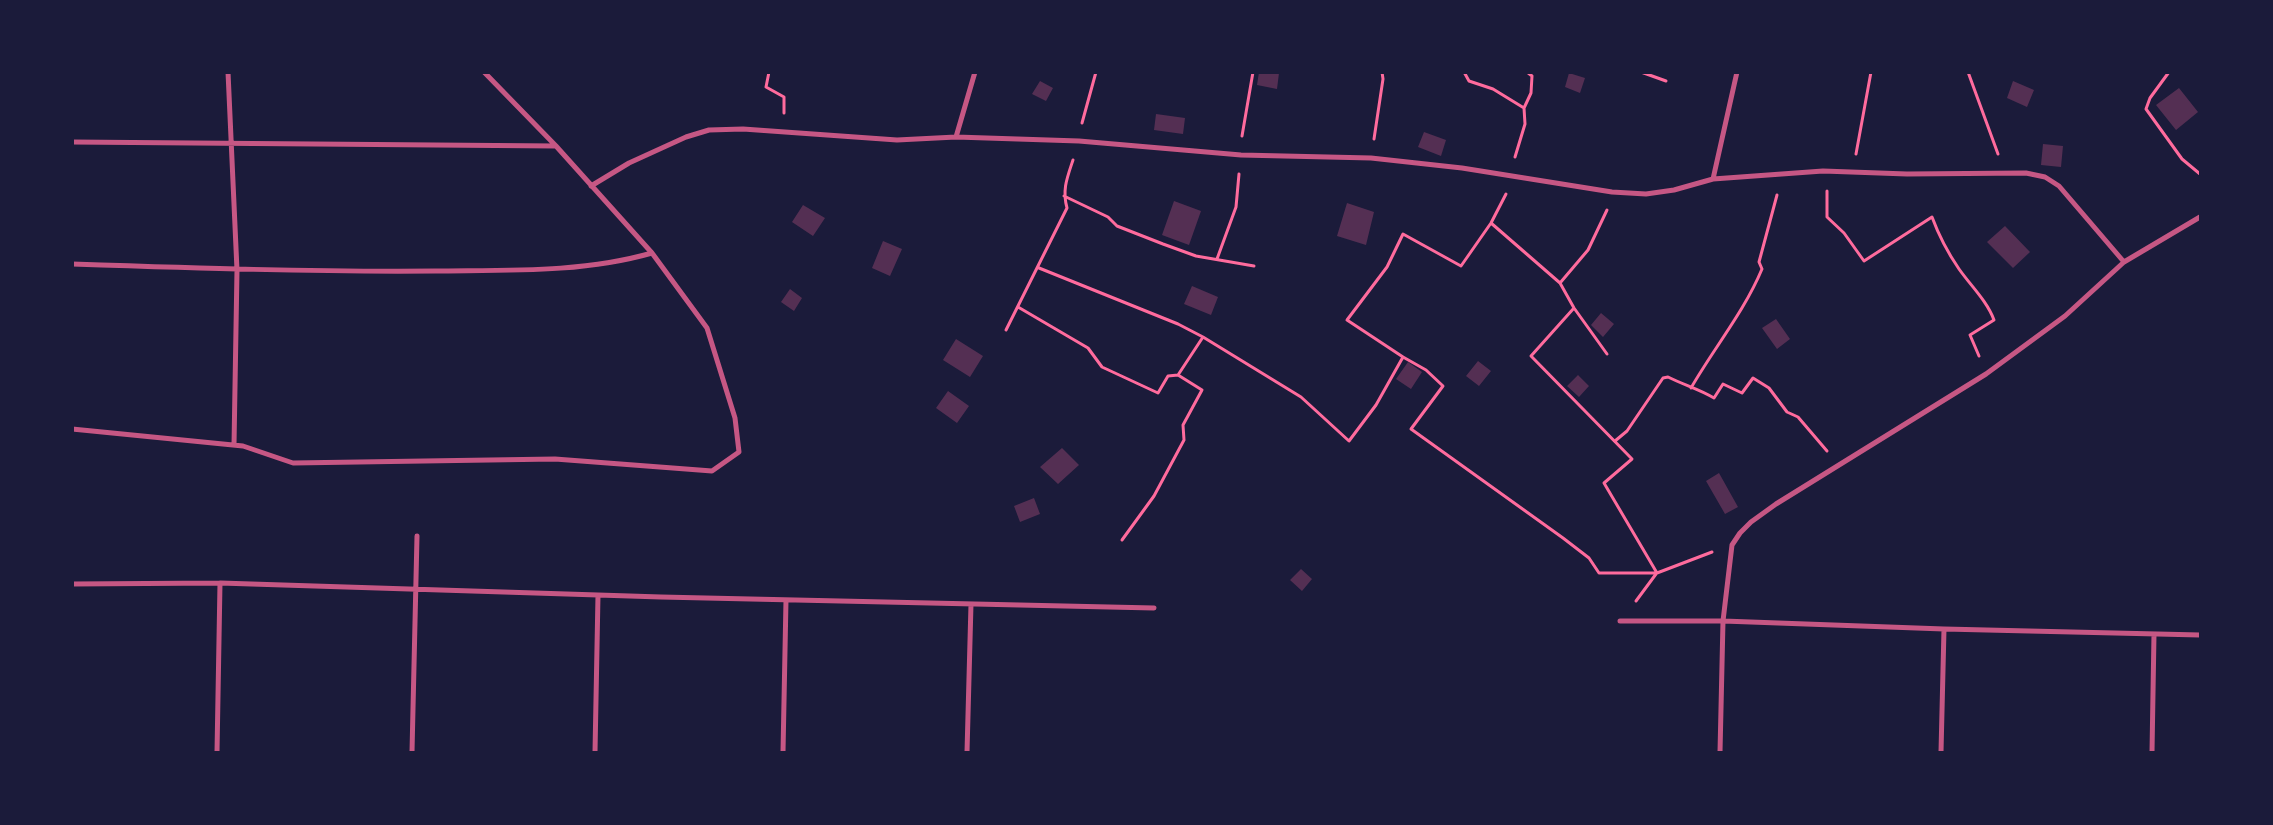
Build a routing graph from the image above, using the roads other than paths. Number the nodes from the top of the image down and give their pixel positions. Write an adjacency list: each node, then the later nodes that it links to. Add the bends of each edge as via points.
1 (228, 72): 7 (street)
2 (484, 72): 8 (street)
3 (975, 72): 5 (street)
4 (1737, 72): 9 (street)
5 (956, 137): 9 (street, via 1079,142 1241,155 1371,158 1646,194); 10 (street, via 897,140 783,131 709,130 629,163)
6 (72, 142): 7 (street)
7 (230, 145): 8 (street); 15 (street)
8 (556, 146): 10 (street)
9 (1713, 179): 13 (street, via 1823,171 2026,173 2046,177 2059,186)
10 (591, 186): 12 (street)
11 (2200, 217): 13 (street)
12 (652, 253): 15 (street, via 629,260 552,269); 17 (street, via 707,328 735,418 739,452 712,471 555,459 293,463)
13 (2124, 262): 27 (street, via 2065,316 1986,374 1751,522 1732,545)
14 (72, 264): 15 (street)
15 (237, 270): 17 (street)
16 (72, 428): 17 (street)
17 (234, 445)
18 (417, 536): 21 (street)
19 (220, 583): 20 (street); 21 (street); 31 (street)
20 (72, 584)
21 (416, 589): 22 (street); 32 (street)
22 (598, 595): 23 (street); 33 (street)
23 (786, 600): 24 (street); 34 (street)
24 (971, 604): 25 (street); 35 (street)
25 (1154, 608)
26 (1620, 621): 27 (street)
27 (1723, 621): 28 (street); 36 (street)
28 (1944, 629): 29 (street); 37 (street)
29 (2154, 634): 30 (street); 38 (street)
30 (2200, 635)
31 (217, 752)
32 (412, 752)
33 (595, 752)
34 (783, 752)
35 (966, 752)
36 (1720, 752)
37 (1941, 752)
38 (2152, 752)

